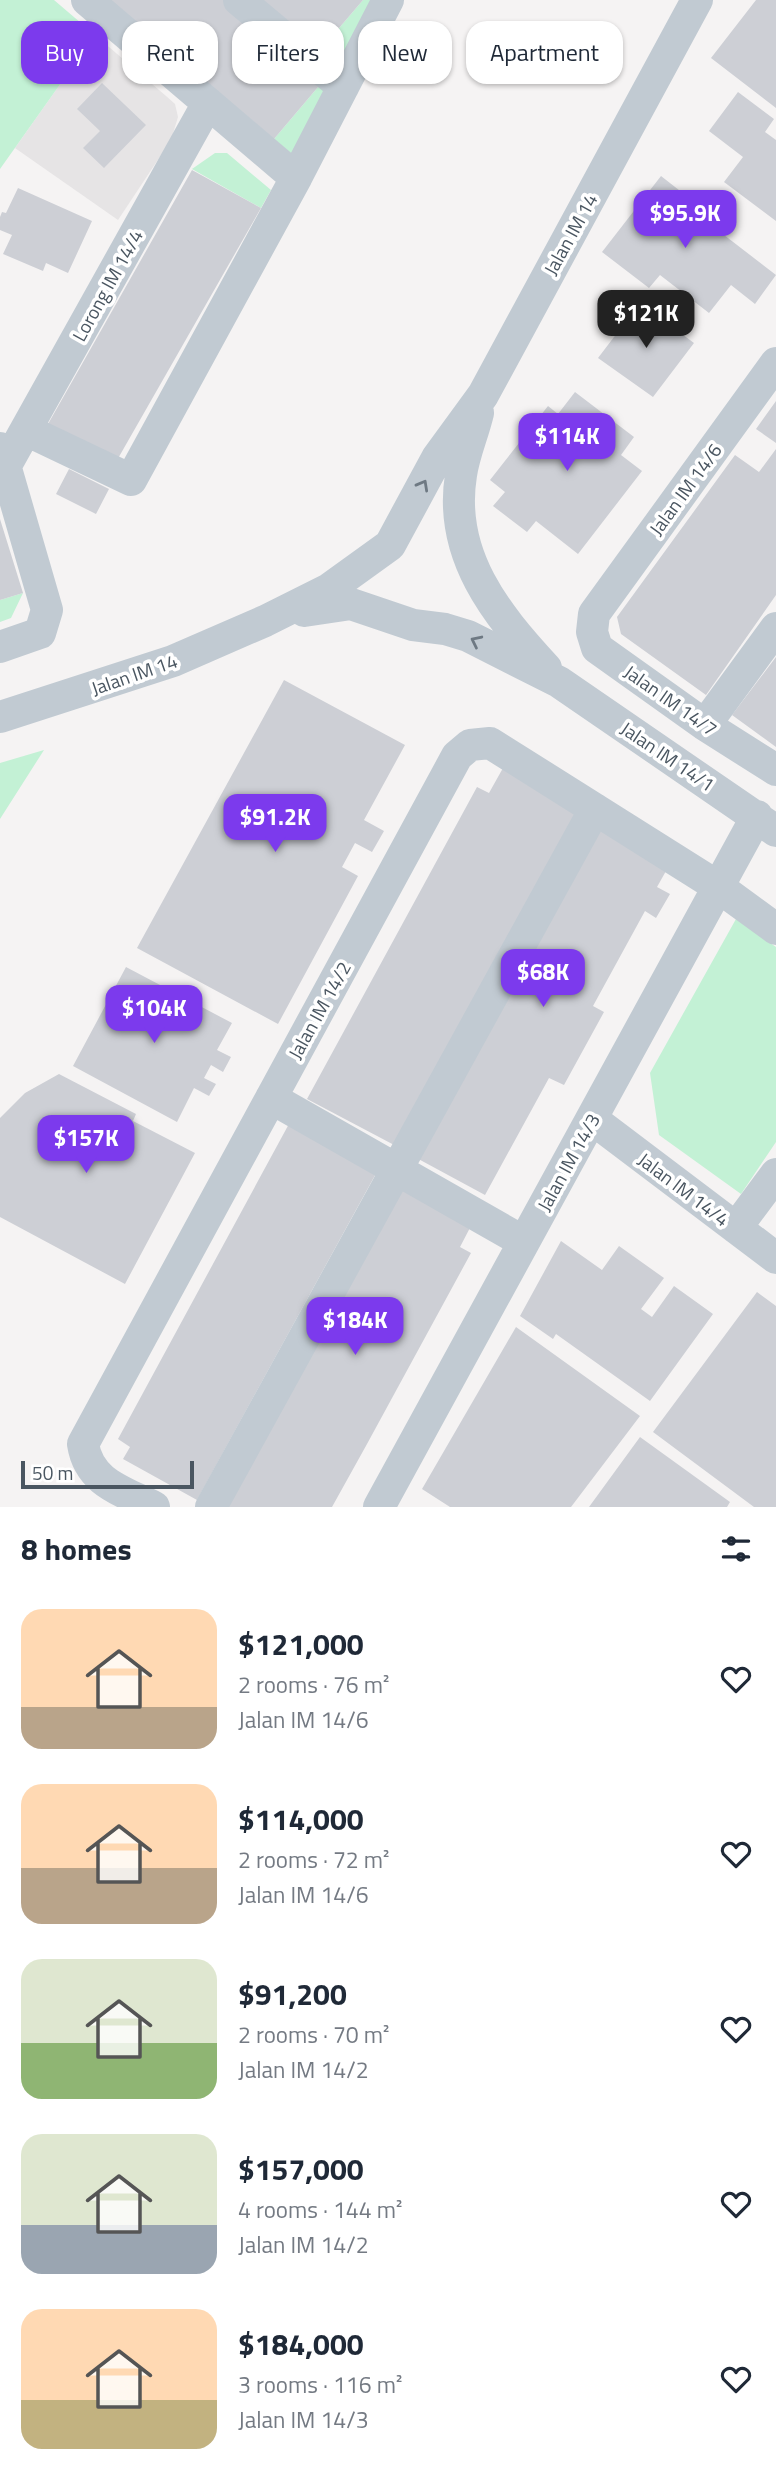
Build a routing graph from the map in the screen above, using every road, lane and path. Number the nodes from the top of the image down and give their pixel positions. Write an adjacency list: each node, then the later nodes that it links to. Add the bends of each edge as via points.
1 (87, 0): 6 (street)
2 (239, 0): 5 (street)
3 (388, 0): 5 (street)
4 (697, 0): 9 (street, Jalan IM 14)
5 (343, 87): 7 (street)
6 (208, 103): 7 (street); 10 (street, Lorong IM 14/4)
7 (296, 178): 10 (street, via 131,480)
8 (776, 363): 14 (street, Jalan IM 14/6)
9 (482, 395): 12 (street, one-way to 9, via 437,458); 13 (street, via 460,482 462,533)
10 (26, 430): 11 (street, Lorong IM 14/4)
11 (3, 457): 18 (street, via 47,610 40,633)
12 (390, 545): 13 (street, via 417,530 433,529 460,543); 15 (street, Jalan IM 14, via 329,589); 16 (street, via 380,559 379,591 397,618)
13 (469, 556): 16 (street, via 474,587 464,608 445,622); 19 (street, via 498,615)
14 (594, 614): 21 (street, Jalan IM 14/7, via 592,632 597,648)
15 (265, 621): 16 (street, Jalan IM 14, via 351,604); 20 (street, Jalan IM 14, via 173,662)
16 (413, 625): 19 (street, Jalan IM 14, one-way to 16, via 468,636)
17 (776, 628): 21 (street)
18 (0, 647)
19 (559, 682): 24 (street, Jalan IM 14/1)
20 (0, 717)
21 (705, 725): 22 (street, Jalan IM 14/7)
22 (776, 770)
23 (595, 809): 25 (street, Jalan IM 14/2); 27 (street, Jalan IM 14/2, via 490,743 470,745 457,756); 29 (street)
24 (766, 823): 25 (street, Jalan IM 14/3)
25 (717, 886): 26 (street); 28 (street, Jalan IM 14/3)
26 (776, 929)
27 (271, 1098): 29 (street); 34 (street, Jalan IM 14/2, via 83,1444 86,1462 98,1478)
28 (592, 1119): 31 (street, Jalan IM 14/4); 32 (street, Jalan IM 14/3)
29 (397, 1170): 32 (street); 35 (street)
30 (776, 1174): 31 (street)
31 (736, 1228): 33 (street, Jalan IM 14/4)
32 (523, 1241): 36 (street, Jalan IM 14/3)
33 (776, 1258)
34 (154, 1507)
35 (211, 1507)
36 (379, 1507)

